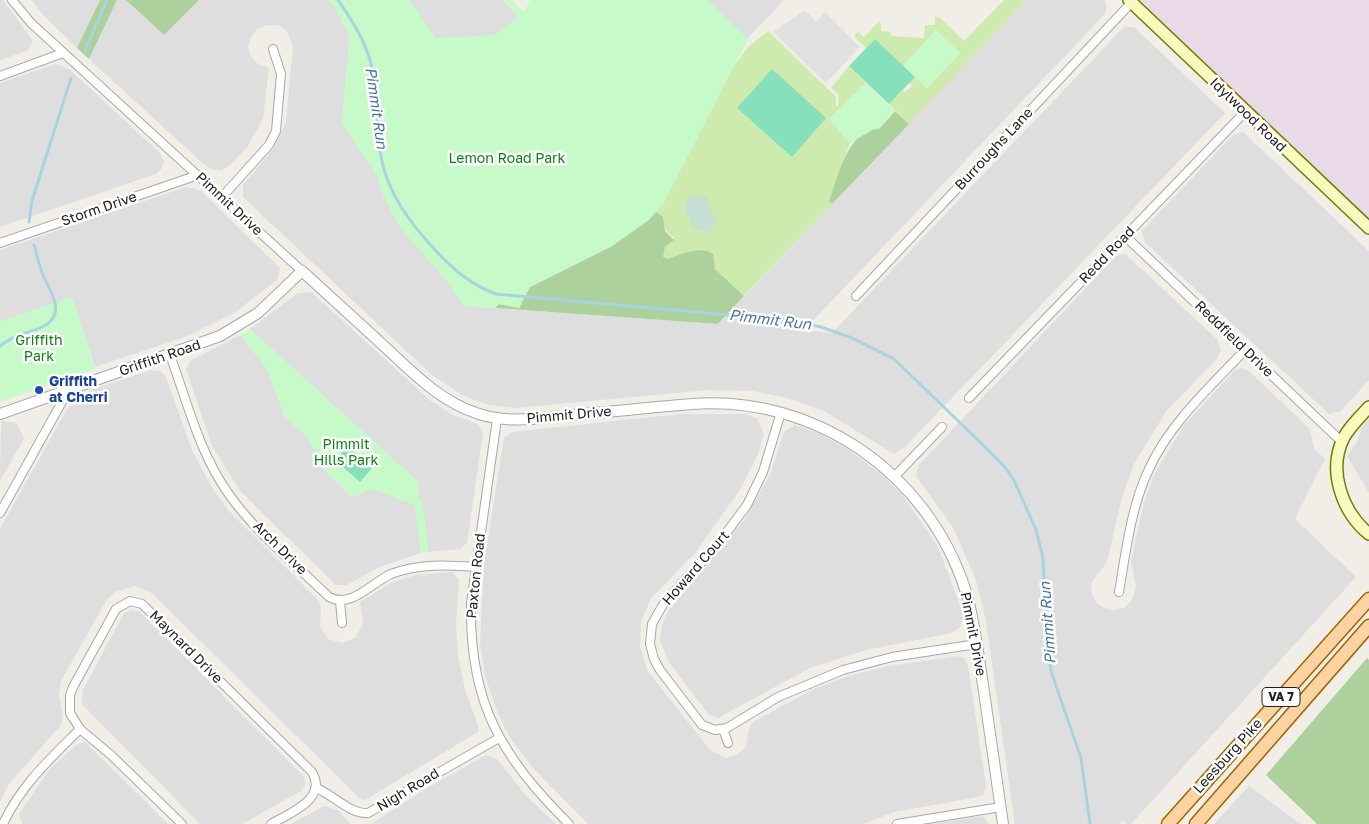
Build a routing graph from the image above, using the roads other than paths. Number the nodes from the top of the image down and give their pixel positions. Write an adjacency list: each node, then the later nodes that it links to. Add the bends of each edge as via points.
1 (12, 0): 4 (street, Pimmit Drive)
2 (1130, 1): 6 (main road, Idylwood Road); 13 (street, Burroughs Lane)
3 (273, 50): 8 (street, via 281,74 276,131 269,145)
4 (63, 53): 5 (street); 7 (street, Pimmit Drive)
5 (0, 76)
6 (1245, 112): 9 (main road, Idylwood Road); 10 (street, Redd Road)
7 (198, 176): 8 (street, Pimmit Drive); 11 (street, Storm Drive)
8 (222, 197): 12 (street, Pimmit Drive)
9 (1369, 228)
10 (1125, 236): 14 (street, Reddfield Drive); 17 (street, Redd Road)
11 (0, 243)
12 (302, 271): 15 (street, Griffith Road, via 276,298 248,320 211,341); 21 (street, Pimmit Drive, via 431,389 463,408)
13 (856, 296)
14 (1245, 350): 23 (street, Reddfield Drive); 28 (street, via 1170,434 1148,469 1133,514)
15 (170, 355): 16 (street, Griffith Road); 30 (street, Arch Drive, via 202,446 228,493 329,597)
16 (68, 390): 20 (street, Griffith Road); 25 (street)
17 (969, 398)
18 (1369, 407): 23 (main road, via 1351,426)
19 (781, 412): 21 (street, Pimmit Drive, via 703,403 523,420); 24 (street, Pimmit Drive, via 814,423 854,444); 35 (street, Howard Court, via 763,472 747,505 718,544 664,603 655,616 651,632 652,652 660,670 702,725)
20 (0, 414)
21 (497, 419): 27 (street, Paxton Road)
22 (942, 427): 24 (street)
23 (1342, 442): 26 (main road, via 1337,466 1341,494 1352,517)
24 (895, 476): 33 (street, Pimmit Drive, via 926,512 948,547 966,594)
25 (0, 513)
26 (1369, 534)
27 (476, 567): 30 (street, via 443,564 408,568 376,582 348,600); 36 (street, Paxton Road, via 471,603 473,656 482,697)
28 (1119, 592)
29 (1369, 598): 46 (main road, Leesburg Pike / VA 7)
30 (340, 601): 31 (street)
31 (342, 623)
32 (1369, 626): 47 (main road, Leesburg Pike / VA 7)
33 (977, 644): 35 (street, via 892,657 843,670 778,697); 39 (street, Pimmit Drive)
34 (80, 729): 38 (street, Maynard Drive, via 70,713 73,687 116,609 122,603 135,601 182,642 312,772); 40 (street, via 29,781 11,805); 41 (street)
35 (723, 730): 37 (street)
36 (499, 738): 38 (street, Nigh Road, via 368,813 352,810); 43 (street, Paxton Road, via 518,769)
37 (728, 743)
38 (316, 788): 42 (street, via 307,803)
39 (1001, 807): 44 (street); 45 (street, Pimmit Drive)
40 (3, 824)
41 (182, 824)
42 (271, 824)
43 (569, 824)
44 (896, 824)
45 (1003, 824)
46 (1168, 824)
47 (1196, 824)

